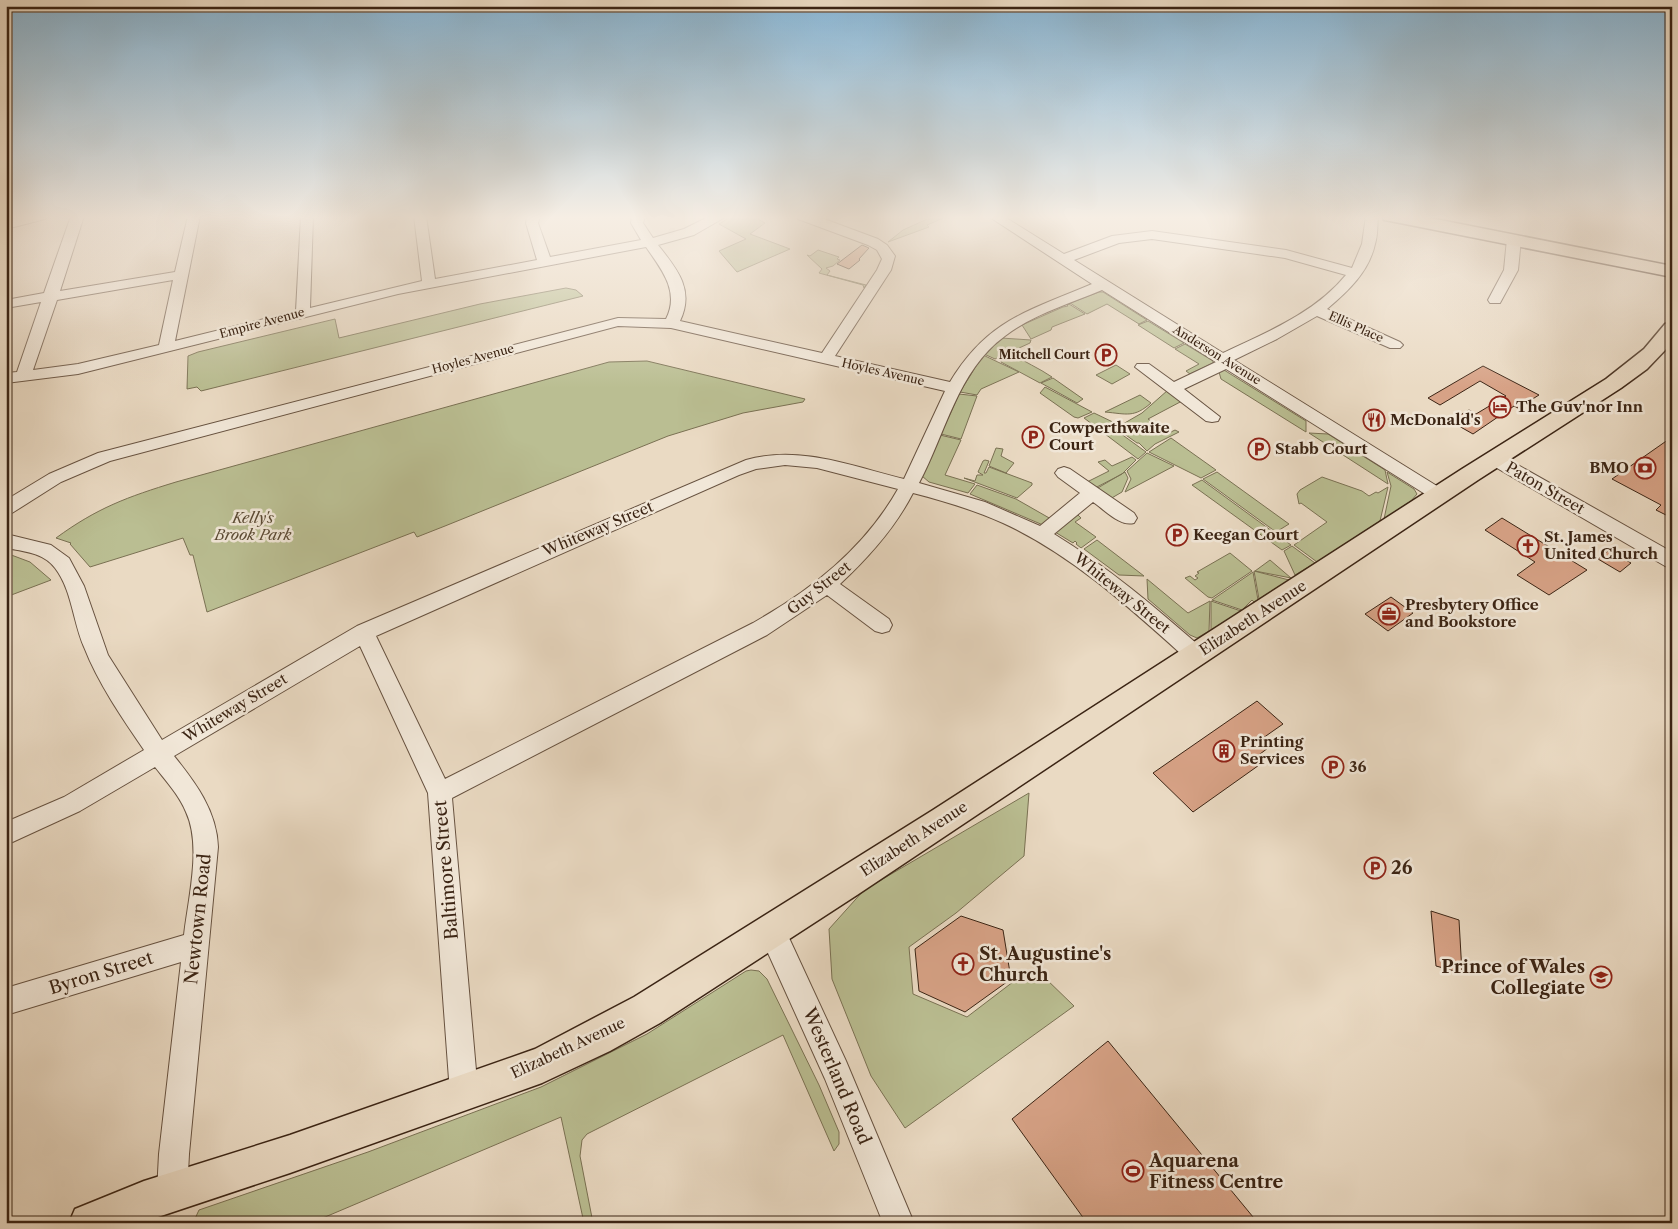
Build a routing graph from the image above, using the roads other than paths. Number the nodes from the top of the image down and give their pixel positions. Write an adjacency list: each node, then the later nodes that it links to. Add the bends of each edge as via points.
1 (59, 273): 13 (street)
2 (305, 273): 17 (street)
3 (428, 273): 11 (street)
4 (488, 273): 11 (street, Empire Avenue)
5 (670, 273): 18 (street, via 677,290 679,309)
6 (882, 273): 22 (street)
7 (1086, 273): 12 (street, Anderson Avenue)
8 (1356, 273): 16 (street, via 1343,289)
9 (1508, 273): 14 (street)
10 (182, 275): 13 (street); 21 (street)
11 (429, 284): 17 (street, Empire Avenue)
12 (1103, 284): 23 (street, Anderson Avenue); 27 (street, Guy Street, via 998,334 972,359)
13 (52, 296): 15 (street); 25 (street)
14 (1495, 300)
15 (6, 304)
16 (1317, 310): 20 (street, Ellis Place); 23 (street)
17 (303, 312): 21 (street, Empire Avenue)
18 (671, 324): 22 (street, Hoyles Avenue); 35 (street, Hoyles Avenue, via 625,321 606,324 124,451 69,471)
19 (1668, 341): 30 (main road, Elizabeth Avenue, via 1620,380)
20 (1395, 344)
21 (166, 348): 25 (street, Empire Avenue, via 100,364)
22 (826, 359): 27 (street, Hoyles Avenue)
23 (1225, 360): 28 (street); 34 (street, Anderson Avenue)
24 (1143, 367): 28 (street)
25 (23, 377): 26 (street, Empire Avenue)
26 (6, 378)
27 (954, 388): 32 (street, Guy Street)
28 (1174, 388): 29 (street)
29 (1212, 417)
30 (1496, 460): 34 (main road, Elizabeth Avenue); 39 (street, Paton Street)
31 (1064, 473): 33 (street)
32 (908, 486): 37 (street, Whiteway Street, via 972,503); 40 (street, Guy Street, via 887,523 868,547); 42 (street, Whiteway Street, via 798,459 776,458 753,463)
33 (1093, 493): 36 (street); 37 (street)
34 (1439, 495): 43 (main road, Elizabeth Avenue)
35 (6, 509)
36 (1128, 518)
37 (1042, 535): 43 (street, Whiteway Street, via 1106,577)
38 (6, 541): 44 (street, Newtown Road, via 40,549 62,563 80,598 98,657)
39 (1672, 561)
40 (828, 585): 41 (street); 45 (street, Guy Street, via 760,629)
41 (882, 626)
42 (364, 632): 44 (street, Whiteway Street); 45 (street, Baltimore Street)
43 (1196, 655): 47 (main road, Elizabeth Avenue)
44 (159, 753): 46 (street, Whiteway Street, via 72,804); 48 (street, Newtown Road, via 196,810 205,837)
45 (440, 793): 50 (street, Baltimore Street)
46 (6, 834)
47 (772, 931): 50 (main road, Elizabeth Avenue, via 596,1038 542,1064); 53 (street, Westerland Road, via 836,1071)
48 (195, 945): 49 (street, Byron Street); 51 (street, Newtown Road)
49 (6, 1002)
50 (464, 1093): 51 (main road, Elizabeth Avenue)
51 (172, 1192): 52 (main road, Elizabeth Avenue)
52 (89, 1223)
53 (899, 1223)

